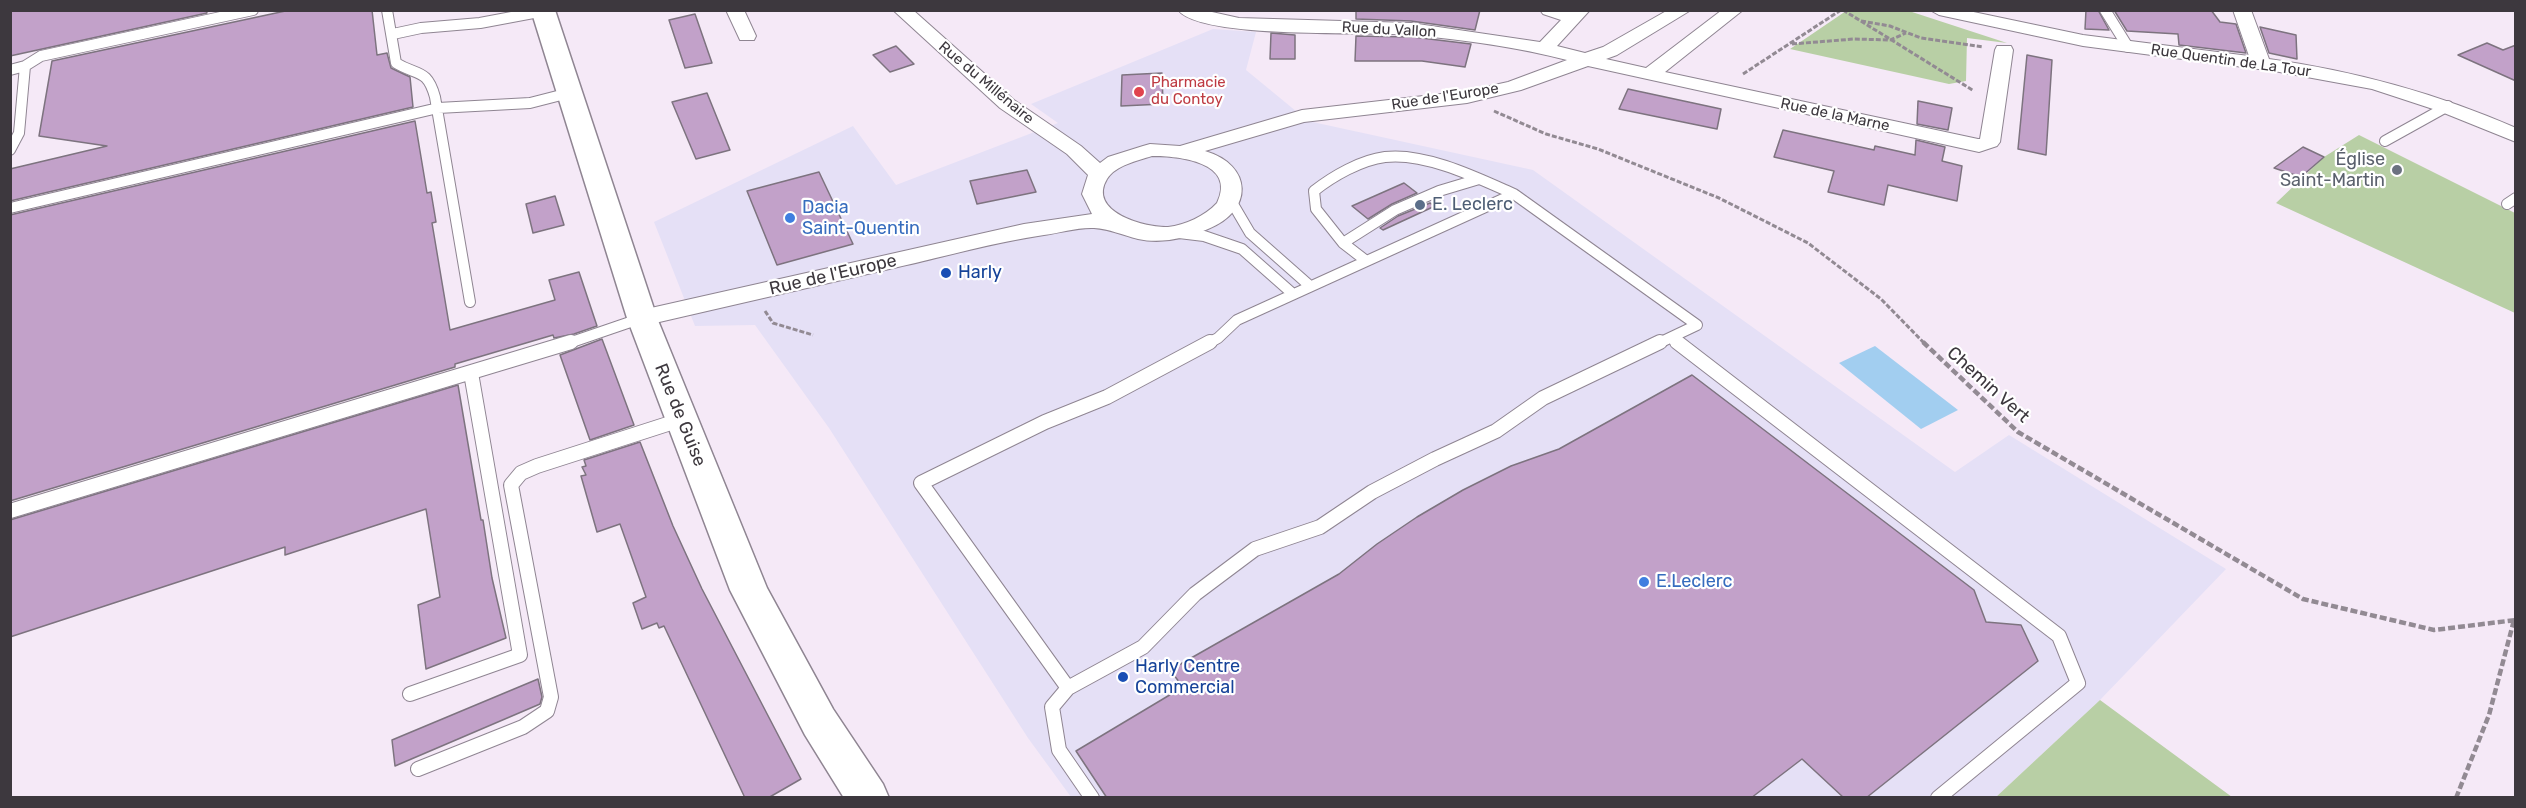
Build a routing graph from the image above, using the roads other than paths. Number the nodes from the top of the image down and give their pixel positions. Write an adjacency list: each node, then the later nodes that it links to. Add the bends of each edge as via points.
1 (253, 10): 21 (lane, via 41,56)
2 (387, 10): 14 (lane)
3 (735, 10): 15 (street)
4 (902, 10): 31 (street, Rue du Millénaire, via 1007,104)
5 (1549, 10): 13 (street)
6 (1682, 10): 19 (street, Rue de l'Europe)
7 (1734, 10): 23 (street)
8 (1939, 10): 16 (street, Rue Quentin de La Tour, via 2017,29)
9 (2105, 10): 16 (lane)
10 (2242, 10): 20 (street)
11 (544, 11): 14 (lane); 24 (main road, Rue de Guise)
12 (1198, 12): 17 (street, Rue du Vallon, via 1239,24 1411,29)
13 (1577, 14): 17 (street)
14 (393, 34): 26 (lane, via 396,63 429,79)
15 (747, 36)
16 (2128, 47): 20 (street, Rue Quentin de La Tour)
17 (1545, 48): 19 (street, Rue du Vallon)
18 (2004, 50): 23 (street, Rue de la Marne, via 1990,142 1979,146)
19 (1590, 59): 23 (street, Rue de la Marne); 27 (street, Rue de l'Europe, via 1514,87 1467,98 1328,112)
20 (2261, 63): 25 (street, Rue Quentin de La Tour, via 2376,84)
21 (25, 66): 22 (lane); 30 (lane, via 19,133)
22 (10, 70)
23 (1648, 75)
24 (569, 93): 26 (lane, via 530,103); 49 (main road, Rue de Guise)
25 (2448, 106): 28 (street, Rue Quentin de La Tour); 29 (lane)
26 (438, 108): 40 (lane); 48 (lane)
27 (1265, 126): 32 (street, Rue de l'Europe); 34 (street, Rue de l'Europe, via 1232,152)
28 (2516, 136)
29 (2385, 141)
30 (10, 150)
31 (1074, 150): 33 (street); 35 (street, Rue du Millénaire)
32 (1184, 151): 33 (street); 34 (street, via 1213,161)
33 (1139, 153): 35 (street)
34 (1223, 170): 39 (street, via 1230,179)
35 (1099, 174): 38 (street)
36 (1480, 178): 37 (lane); 44 (lane, via 1439,190 1395,210); 44 (lane, via 1418,160 1384,157 1326,180 1314,191 1316,209)
37 (1514, 194): 45 (lane); 50 (lane, via 1697,326)
38 (1092, 197): 41 (street, via 1096,208); 42 (street, Rue de l'Europe, via 1056,219)
39 (1230, 199): 43 (street, via 1210,220); 46 (lane, via 1250,233)
40 (10, 208)
41 (1119, 226): 42 (street, Rue de l'Europe, via 1092,221); 43 (street, via 1155,233)
42 (1024, 231): 49 (street, Rue de l'Europe)
43 (1175, 232): 47 (lane, via 1204,236 1242,249)
44 (1343, 243): 45 (lane)
45 (1365, 260): 46 (lane)
46 (1310, 286): 47 (lane)
47 (1293, 294): 54 (lane, via 1237,320 1218,338 1107,397 1045,422 921,483)
48 (470, 302)
49 (642, 318): 51 (lane); 52 (main road, Rue de Guise)
50 (1671, 338): 54 (lane, via 1544,398 1496,430 1372,492 1320,527 1255,549 1195,594 1143,647); 59 (lane, via 2059,636 2078,683)
51 (471, 373): 53 (lane); 55 (lane, via 520,655)
52 (682, 419): 56 (lane, via 537,466 521,473 511,485 551,696 547,711 523,727); 57 (main road, Rue de Guise, via 749,590 819,722)
53 (10, 511)
54 (1068, 688): 58 (lane, via 1053,707 1059,750)
55 (410, 694)
56 (418, 770)
57 (868, 798)
58 (1092, 798)
59 (1938, 798)

